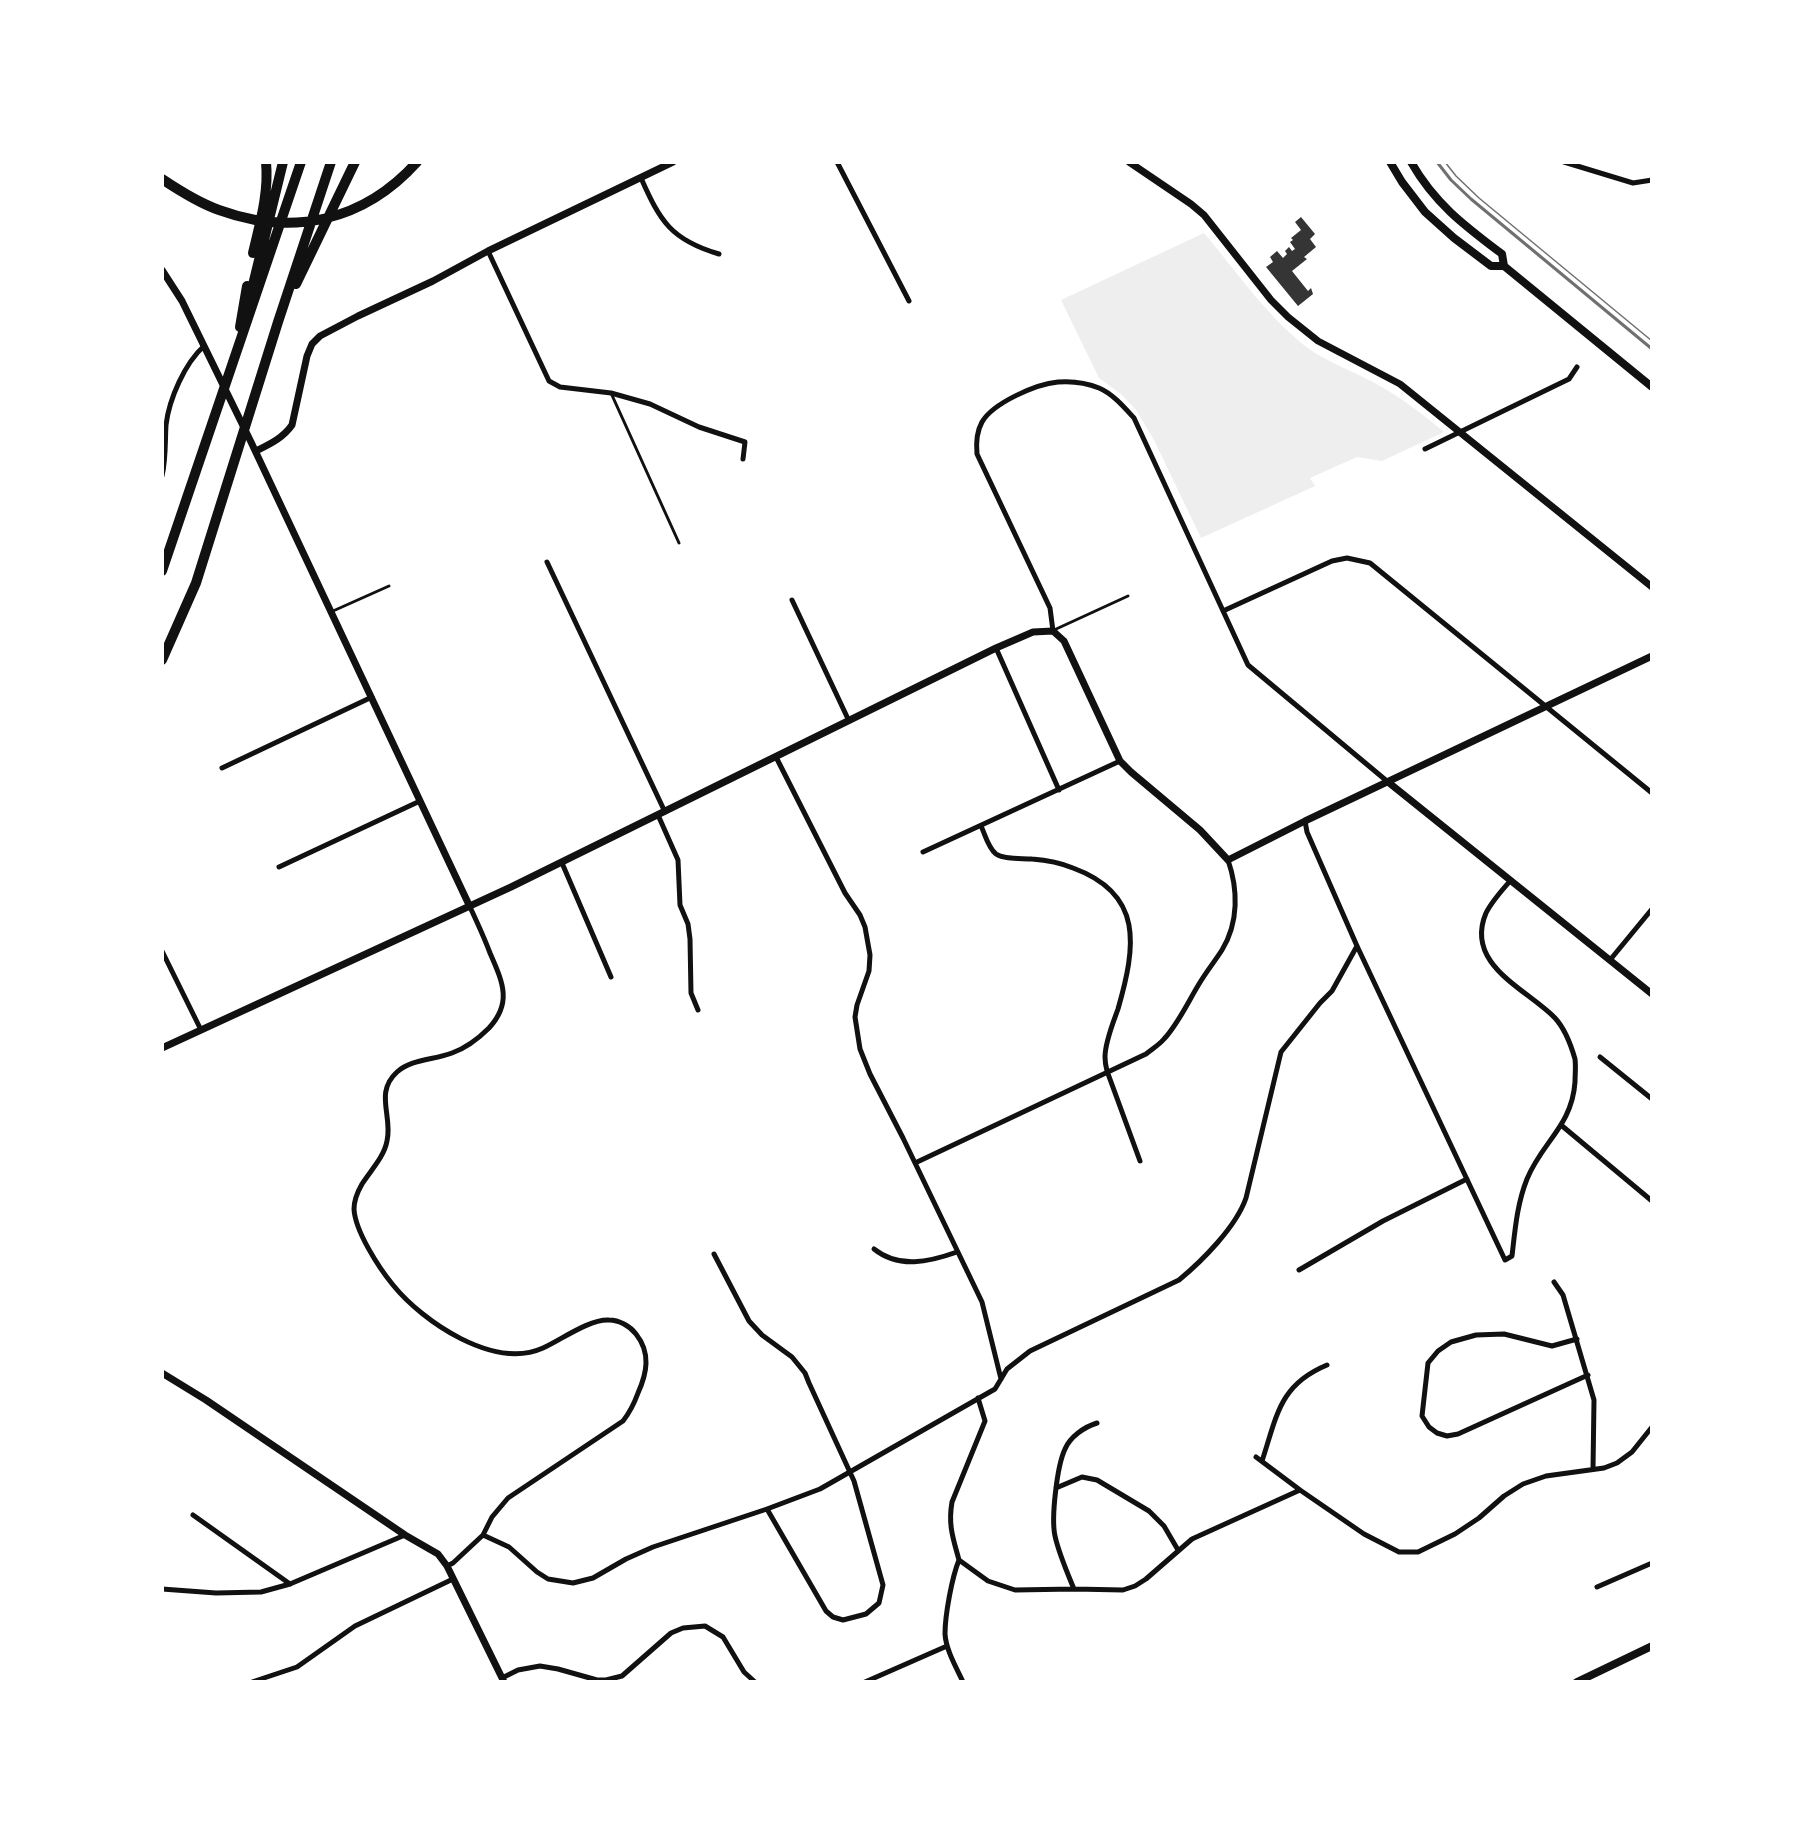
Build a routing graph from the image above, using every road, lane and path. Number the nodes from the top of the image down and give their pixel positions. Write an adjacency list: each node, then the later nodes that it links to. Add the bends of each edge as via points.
1 (266, 162): 23 (highway, via 265,200)
2 (283, 162): 23 (highway)
3 (301, 162): 23 (highway)
4 (331, 162): 21 (highway)
5 (355, 162): 21 (highway)
6 (417, 162): 14 (highway, via 370,201 333,217 276,224 216,209)
7 (673, 162): 13 (street)
8 (837, 162): 20 (street)
9 (1129, 162): 29 (street, via 1204,215 1288,317 1318,341 1400,384)
10 (1390, 162): 18 (main road, via 1425,212 1491,266)
11 (1411, 162): 18 (main road, via 1422,182 1445,208 1502,254)
12 (1564, 162): 15 (street, via 1633,183)
13 (641, 178): 16 (street); 17 (street, via 674,233 697,248)
14 (162, 179)
15 (1652, 180)
16 (488, 251): 26 (street, via 549,381 560,387); 31 (street, via 320,336 307,356 292,425 281,438)
17 (719, 254)
18 (1503, 266): 25 (main road)
19 (162, 270): 22 (street)
20 (909, 302)
21 (278, 322): 46 (highway, via 196,583)
22 (204, 346): 27 (street, via 188,365); 31 (street)
23 (235, 359): 36 (highway)
24 (1577, 367): 29 (street, via 1569,379)
25 (1652, 387)
26 (611, 393): 32 (street, via 650,404 699,428 745,441); 34 (lane)
27 (170, 405): 28 (street); 33 (street)
28 (162, 409)
29 (1460, 432): 30 (street); 38 (street)
30 (1425, 449)
31 (255, 451): 42 (street)
32 (743, 459)
33 (162, 476)
34 (679, 543)
35 (547, 562): 57 (street)
36 (162, 571)
37 (388, 586): 42 (lane)
38 (1652, 587)
39 (1128, 596): 43 (lane)
40 (792, 600): 49 (street)
41 (1223, 611): 43 (street, via 1134,418 1100,388 1057,382 997,405 981,423 976,440 977,454 1050,609); 48 (street, via 1332,561 1347,558 1370,563); 53 (street, via 1248,665)
42 (332, 612): 47 (street)
43 (1053, 631): 44 (street, via 1033,632); 51 (street, via 1068,646)
44 (996, 648): 49 (street); 54 (street)
45 (1652, 656): 48 (street)
46 (162, 660)
47 (372, 697): 52 (street); 56 (street)
48 (1546, 706): 53 (street); 55 (street)
49 (849, 721): 50 (street)
50 (776, 757): 57 (street); 80 (street, via 866,927 869,971 855,1017 860,1049)
51 (1120, 760): 54 (street); 61 (street)
52 (222, 768)
53 (1388, 782): 58 (street); 64 (street)
54 (1059, 790): 59 (street)
55 (1652, 793)
56 (420, 801): 63 (street); 65 (street)
57 (662, 814): 62 (street); 72 (street, via 678,860 680,905 690,939 691,993)
58 (1305, 821): 61 (street); 67 (street)
59 (981, 826): 60 (street); 76 (street, via 998,855 1071,867 1104,883 1125,908 1129,959 1107,1046)
60 (923, 852)
61 (1228, 860): 76 (street, via 1236,906 1223,949 1170,1033 1146,1054)
62 (562, 862): 65 (street); 70 (street)
63 (279, 867)
64 (1511, 880): 69 (street); 78 (street, via 1487,912 1482,932 1484,948 1495,968 1556,1019 1570,1042 1576,1063 1574,1096)
65 (470, 907): 73 (street); 105 (street, via 501,979 501,1008 492,1024 470,1044 406,1065 390,1081 384,1091 387,1143 359,1189 355,1203 361,1233 383,1272 405,1298 438,1326 468,1341 502,1353 528,1353 592,1323 609,1320 633,1330 647,1359 644,1378 623,1421 508,1498)
66 (1652, 909): 69 (street)
67 (1357, 946): 81 (street); 92 (street, via 1332,991 1281,1052 1246,1198 1236,1220 1179,1280 1030,1351 1007,1369)
68 (162, 951): 73 (street)
69 (1610, 960): 71 (street)
70 (611, 977)
71 (1652, 994)
72 (698, 1010)
73 (201, 1030): 74 (street)
74 (162, 1048)
75 (1600, 1057): 77 (street)
76 (1107, 1071): 79 (street); 80 (street)
77 (1652, 1099)
78 (1561, 1125): 81 (street, via 1527,1179 1512,1256 1505,1260); 82 (street)
79 (1140, 1161)
80 (915, 1163): 84 (street)
81 (1467, 1179): 86 (street, via 1383,1221)
82 (1652, 1201)
83 (874, 1249): 84 (street, via 883,1256 917,1263)
84 (957, 1252): 92 (street, via 984,1308)
85 (714, 1254): 99 (street, via 749,1321 805,1373)
86 (1299, 1270)
87 (1554, 1282): 88 (street, via 1563,1295)
88 (1577, 1339): 91 (street); 91 (street, via 1552,1346 1504,1334 1476,1335 1451,1342 1428,1363 1422,1416 1437,1433 1458,1434)
89 (1327, 1365): 97 (street, via 1305,1376 1285,1396)
90 (162, 1373): 104 (street)
91 (1588, 1375): 98 (street, via 1594,1400)
92 (1001, 1379): 93 (street, via 995,1389)
93 (978, 1398): 99 (street); 107 (street, via 985,1421 950,1513 951,1535)
94 (1096, 1423): 100 (street, via 1071,1439)
95 (1652, 1427): 98 (street, via 1623,1460)
96 (1256, 1456): 97 (street)
97 (1262, 1461): 101 (street)
98 (1593, 1468): 101 (street, via 1523,1484 1455,1534 1418,1552 1399,1552 1364,1534)
99 (849, 1472): 102 (street, via 820,1489); 102 (street, via 883,1585 879,1603 866,1614 843,1620 826,1611)
100 (1056, 1488): 106 (street, via 1082,1477 1097,1480 1149,1511 1164,1526); 114 (street, via 1054,1534)
101 (1300, 1490): 106 (street, via 1192,1539)
102 (767, 1509): 105 (street, via 653,1547 593,1578 573,1583 548,1579 509,1547)
103 (193, 1515): 111 (street)
104 (405, 1535): 109 (street, via 438,1554); 111 (street)
105 (483, 1535): 109 (street)
106 (1178, 1550): 114 (street, via 1146,1579 1129,1588)
107 (959, 1560): 114 (street, via 1007,1589); 115 (street, via 953,1575 945,1633)
108 (1652, 1563): 112 (street)
109 (447, 1566): 110 (street)
110 (453, 1579): 117 (street); 118 (street, via 355,1626 297,1667)
111 (290, 1584): 113 (street, via 261,1592)
112 (1597, 1587)
113 (162, 1589)
114 (1074, 1589)
115 (947, 1646): 120 (street); 121 (street)
116 (1652, 1646): 122 (main road)
117 (503, 1680): 119 (street, via 518,1670 540,1666 597,1680 622,1676 671,1633 705,1626 723,1637 744,1672)
118 (252, 1682)
119 (755, 1682)
120 (865, 1682)
121 (963, 1682)
122 (1577, 1682)

